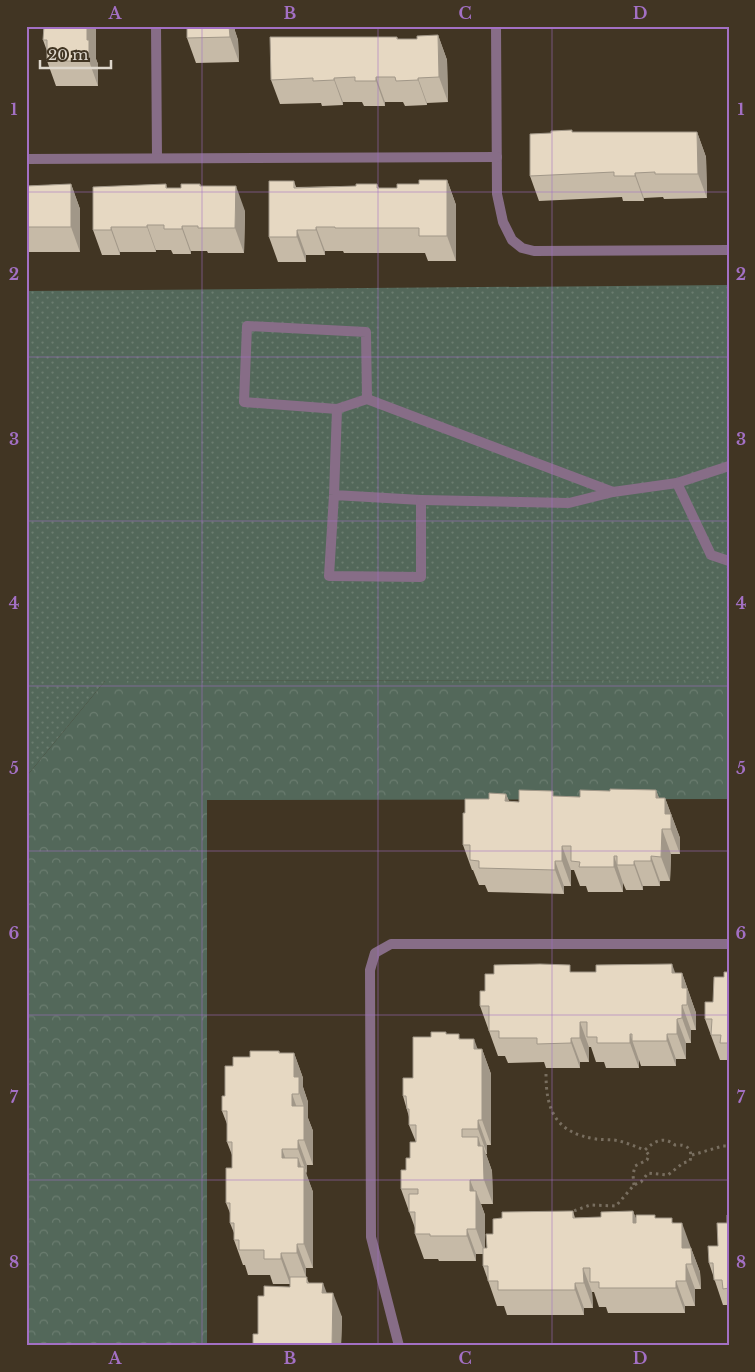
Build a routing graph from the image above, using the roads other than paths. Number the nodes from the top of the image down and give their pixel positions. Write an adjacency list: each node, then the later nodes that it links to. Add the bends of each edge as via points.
1 (156, 26): 5 (street)
2 (496, 26): 3 (street)
3 (497, 157): 5 (street); 6 (street, via 497,194 503,222 512,240 522,248 534,251)
4 (26, 158): 5 (street)
5 (157, 158)
6 (729, 250)
7 (367, 399): 8 (street); 8 (street, via 366,332 247,326 244,402); 11 (street)
8 (337, 409): 12 (street)
9 (729, 466): 10 (street)
10 (677, 483): 11 (street); 14 (street, via 711,555)
11 (613, 492): 13 (street, via 569,503)
12 (334, 495): 13 (street); 13 (street, via 329,576 421,577)
13 (421, 500)
14 (729, 561)
15 (729, 944): 16 (street, via 391,944 375,953 370,970 371,1237)
16 (399, 1346)

